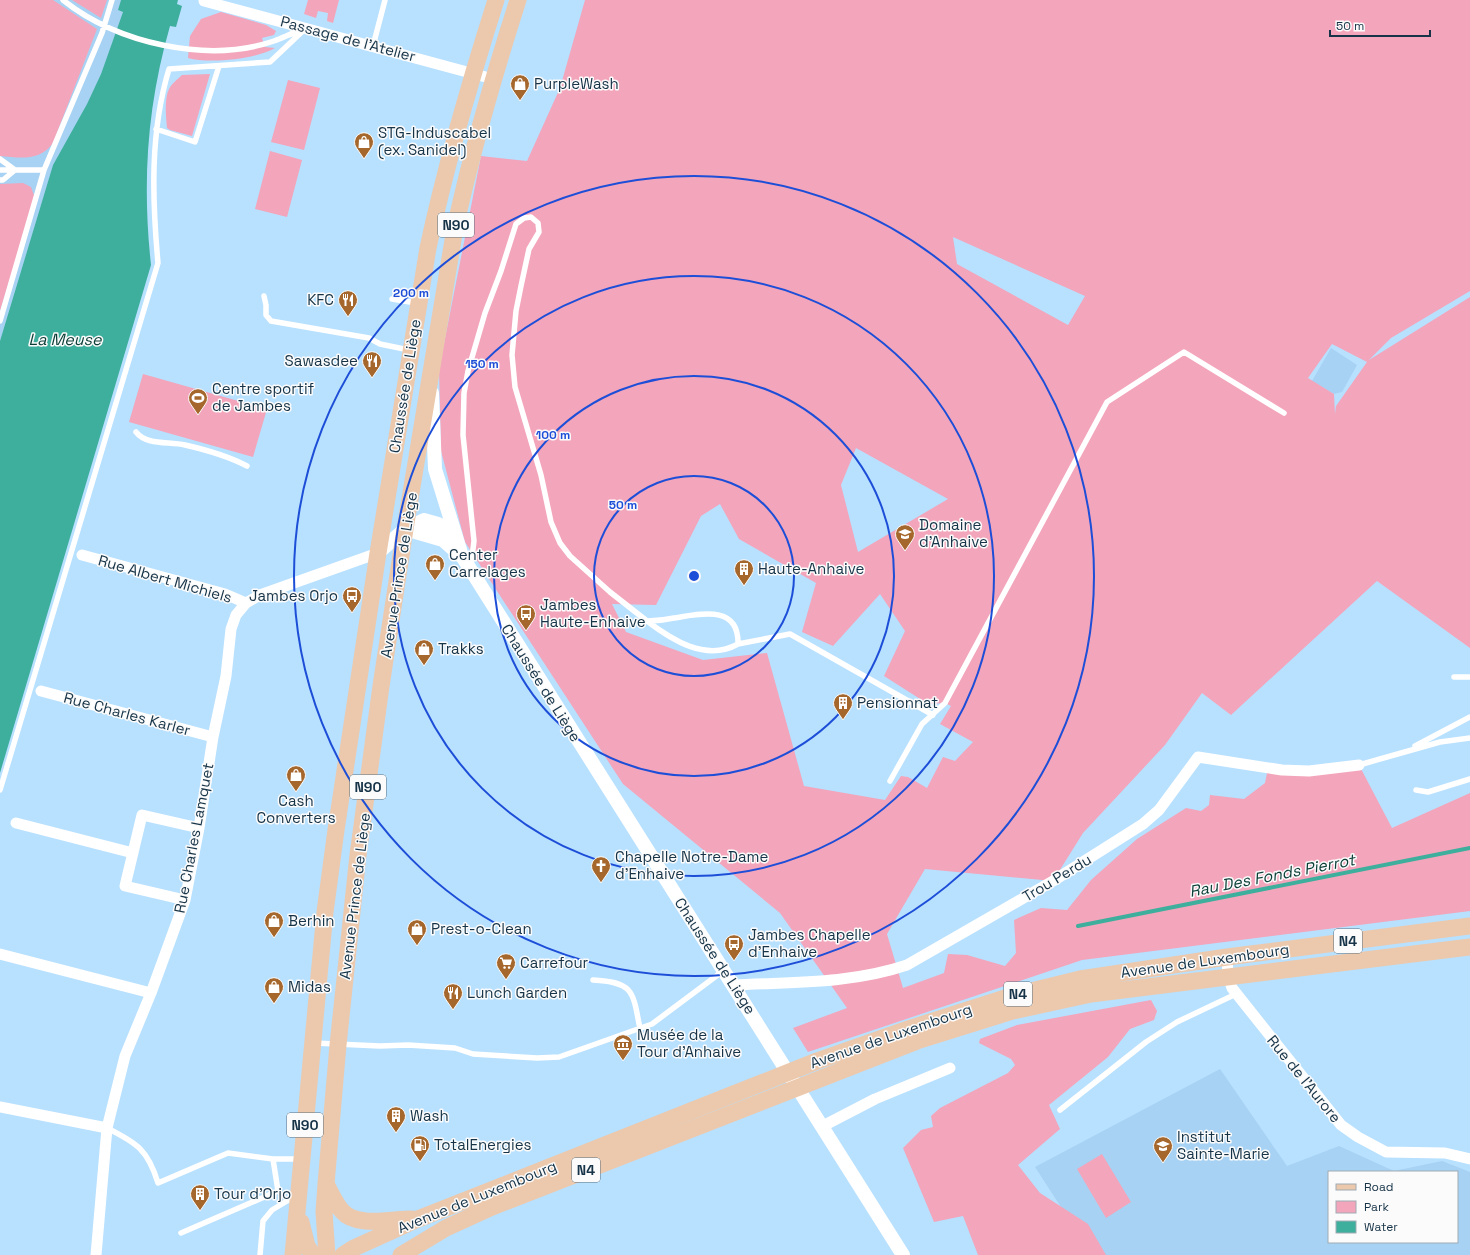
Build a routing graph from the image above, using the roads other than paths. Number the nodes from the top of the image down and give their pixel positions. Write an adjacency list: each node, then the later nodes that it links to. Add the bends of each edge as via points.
1 (63, 0): 7 (lane, via 95,22 162,46 206,51 247,47 273,42)
2 (112, 0): 16 (lane, via 102,33)
3 (385, 0): 8 (lane)
4 (496, 0): 10 (main road, Chaussée de Liège / N90)
5 (518, 0): 11 (main road, Chaussée de Liège / N90)
6 (204, 1): 7 (street, Passage de l'Atelier)
7 (306, 28): 8 (street, Passage de l'Atelier); 9 (lane, via 270,62)
8 (373, 46): 10 (street, Passage de l'Atelier)
9 (219, 66): 12 (lane, via 169,69 162,91); 12 (lane, via 195,142)
10 (473, 73): 11 (street, Passage de l'Atelier); 20 (main road, Chaussée de Liège / N90, via 438,204)
11 (493, 78): 23 (main road, Chaussée de Liège / N90, via 467,172 455,228)
12 (156, 129): 47 (lane, via 153,211 158,263)
13 (0, 159): 15 (lane)
14 (0, 170): 15 (lane)
15 (15, 170): 16 (lane); 17 (lane)
16 (44, 170): 21 (lane)
17 (0, 180)
18 (264, 296): 22 (lane, via 266,315 271,321 369,338 380,344)
19 (392, 299): 20 (lane)
20 (419, 303): 22 (main road, Chaussée de Liège / N90)
21 (0, 321)
22 (411, 350): 29 (main road, Chaussée de Liège / N90)
23 (432, 373): 27 (main road, Avenue Prince de Liège / N90); 28 (street, Chaussée de Liège, via 435,469)
24 (1284, 413): 39 (lane, via 1184,352 1107,402 945,703)
25 (136, 432): 26 (lane, via 140,437 163,443 183,444 232,458)
26 (247, 466)
27 (405, 530): 28 (street, via 424,520 438,524); 29 (street); 31 (street, Chaussée de Liège, via 443,540); 65 (main road, Avenue Prince de Liège / N90, via 360,840)
28 (455, 535): 31 (street, Chaussée de Liège)
29 (378, 553): 33 (street, Rue Charles Lamquet, via 260,595); 64 (main road, Avenue Prince de Liège / N90, via 325,912)
30 (82, 555): 33 (street, Rue Albert Michiels, via 224,594)
31 (462, 556): 32 (street, Chaussée de Liège)
32 (470, 570): 34 (lane, via 474,541 463,435 464,393 485,313 502,271 516,224 524,218 531,218 538,223 539,232 529,249 516,311 512,355 514,386 541,475 551,522 560,543 570,556); 57 (street, Chaussée de Liège)
33 (246, 603): 41 (street, Rue Charles Lamquet, via 236,615 231,629 226,676)
34 (647, 622): 35 (lane, via 687,646 712,651); 35 (lane, via 712,613 730,620 738,632)
35 (738, 644): 39 (lane, via 790,634)
36 (1454, 677): 37 (lane)
37 (1470, 677)
38 (41, 692): 41 (street, Rue Charles Karler)
39 (932, 715): 46 (lane, via 922,724)
40 (1470, 718): 43 (lane, via 1446,728)
41 (214, 737): 50 (street, Rue Charles Lamquet)
42 (1470, 738): 43 (lane)
43 (1408, 750): 44 (lane)
44 (1358, 765): 60 (street, Trou Perdu, via 1309,771 1282,770 1198,757 1160,810 1144,824 1053,881 907,965 882,974 816,982)
45 (1470, 779): 48 (lane, via 1428,792)
46 (890, 780)
47 (0, 790)
48 (1416, 790)
49 (16, 823): 51 (street)
50 (199, 828): 51 (street, via 142,815); 52 (street, Rue Charles Lamquet)
51 (133, 853): 52 (street, via 125,886)
52 (185, 900): 61 (street, Rue Charles Lamquet)
53 (1470, 926): 56 (main road, Avenue de Luxembourg / N4)
54 (1470, 947): 58 (main road, Avenue de Luxembourg / N4)
55 (0, 954): 61 (street)
56 (1227, 957): 58 (street, Rue de l'Aurore); 77 (main road, Avenue de Luxembourg / N4, via 1080,979 1011,996 908,1029 817,1061)
57 (723, 970): 60 (street, Chaussée de Liège); 63 (lane, via 652,1024)
58 (1228, 976): 62 (street, Rue de l'Aurore); 79 (main road, Avenue de Luxembourg / N4, via 1091,994 1013,1011 917,1041 492,1207 446,1228)
59 (593, 980): 63 (lane, via 617,982 629,990)
60 (733, 985): 69 (street, Chaussée de Liège)
61 (151, 993): 70 (street, Rue Charles Lamquet, via 125,1056)
62 (1236, 994): 68 (lane, via 1177,1022 1146,1042); 73 (street, Rue de l'Aurore, via 1346,1129 1386,1152 1445,1153)
63 (640, 1029): 65 (lane, via 559,1057 472,1054 455,1048)
64 (313, 1043): 65 (lane); 72 (main road, Avenue Prince de Liège / N90)
65 (338, 1045): 75 (main road, Avenue Prince de Liège / N90)
66 (950, 1068): 69 (street, via 874,1099)
67 (0, 1107): 70 (street)
68 (1060, 1110)
69 (821, 1127): 86 (street, Chaussée de Liège)
70 (107, 1128): 71 (lane, via 134,1142 152,1165 158,1183 228,1153); 80 (street, Rue Charles Lamquet)
71 (273, 1159): 72 (lane); 78 (lane, via 278,1191)
72 (302, 1159): 74 (main road, Avenue Prince de Liège / N90)
73 (1470, 1159)
74 (300, 1184): 76 (main road, Avenue Prince de Liège / N90); 81 (lane, via 292,1198 272,1210 264,1221)
75 (326, 1184): 77 (main road, via 338,1205 349,1217 377,1222); 84 (main road, Avenue Prince de Liège / N90, via 324,1212)
76 (298, 1208): 82 (main road, Avenue Prince de Liège / N90); 83 (main road, via 303,1235)
77 (418, 1219): 85 (main road, Avenue de Luxembourg / N4)
78 (181, 1233)
79 (406, 1253)
80 (96, 1255)
81 (260, 1255)
82 (293, 1255)
83 (312, 1255)
84 (327, 1255)
85 (343, 1255)
86 (904, 1255)

